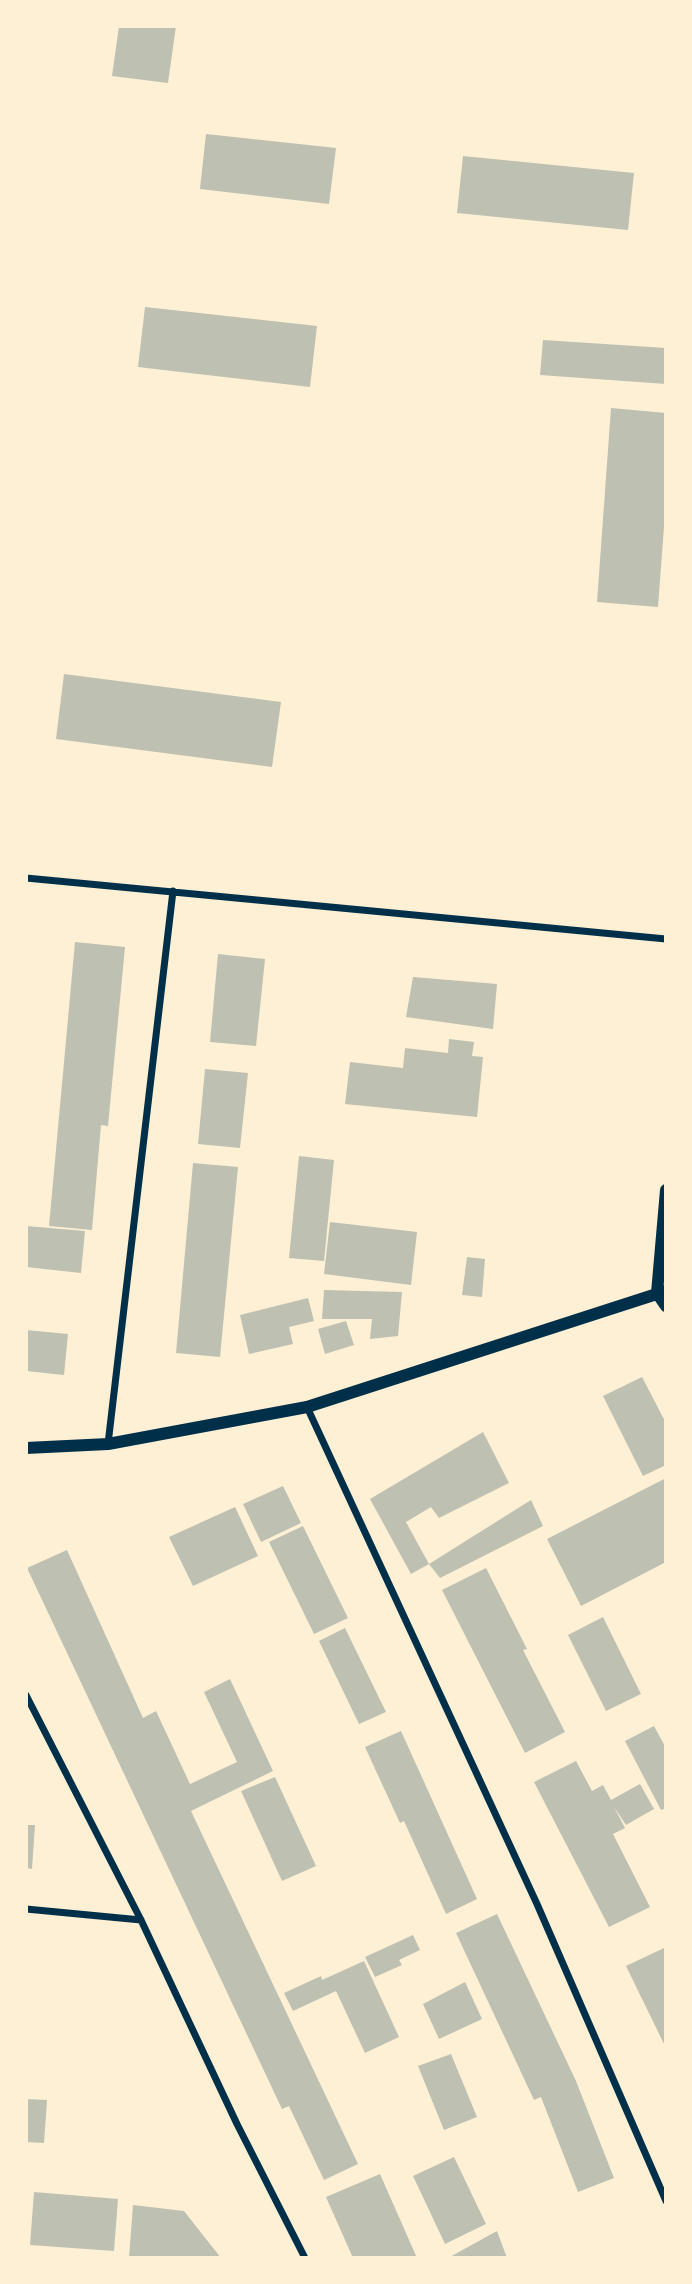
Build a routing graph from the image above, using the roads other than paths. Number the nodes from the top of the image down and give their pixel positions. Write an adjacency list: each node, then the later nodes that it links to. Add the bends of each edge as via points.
1 (26, 878): 2 (street)
2 (173, 891): 3 (street); 8 (street)
3 (666, 939)
4 (666, 1190): 5 (street)
5 (662, 1292): 6 (street); 7 (street)
6 (666, 1306)
7 (307, 1407): 8 (street); 13 (street, via 537,1904)
8 (108, 1444): 9 (street)
9 (26, 1448)
10 (26, 1695): 12 (street)
11 (26, 1909): 12 (street)
12 (141, 1920): 14 (street, via 236,2124)
13 (666, 2201)
14 (305, 2258)

